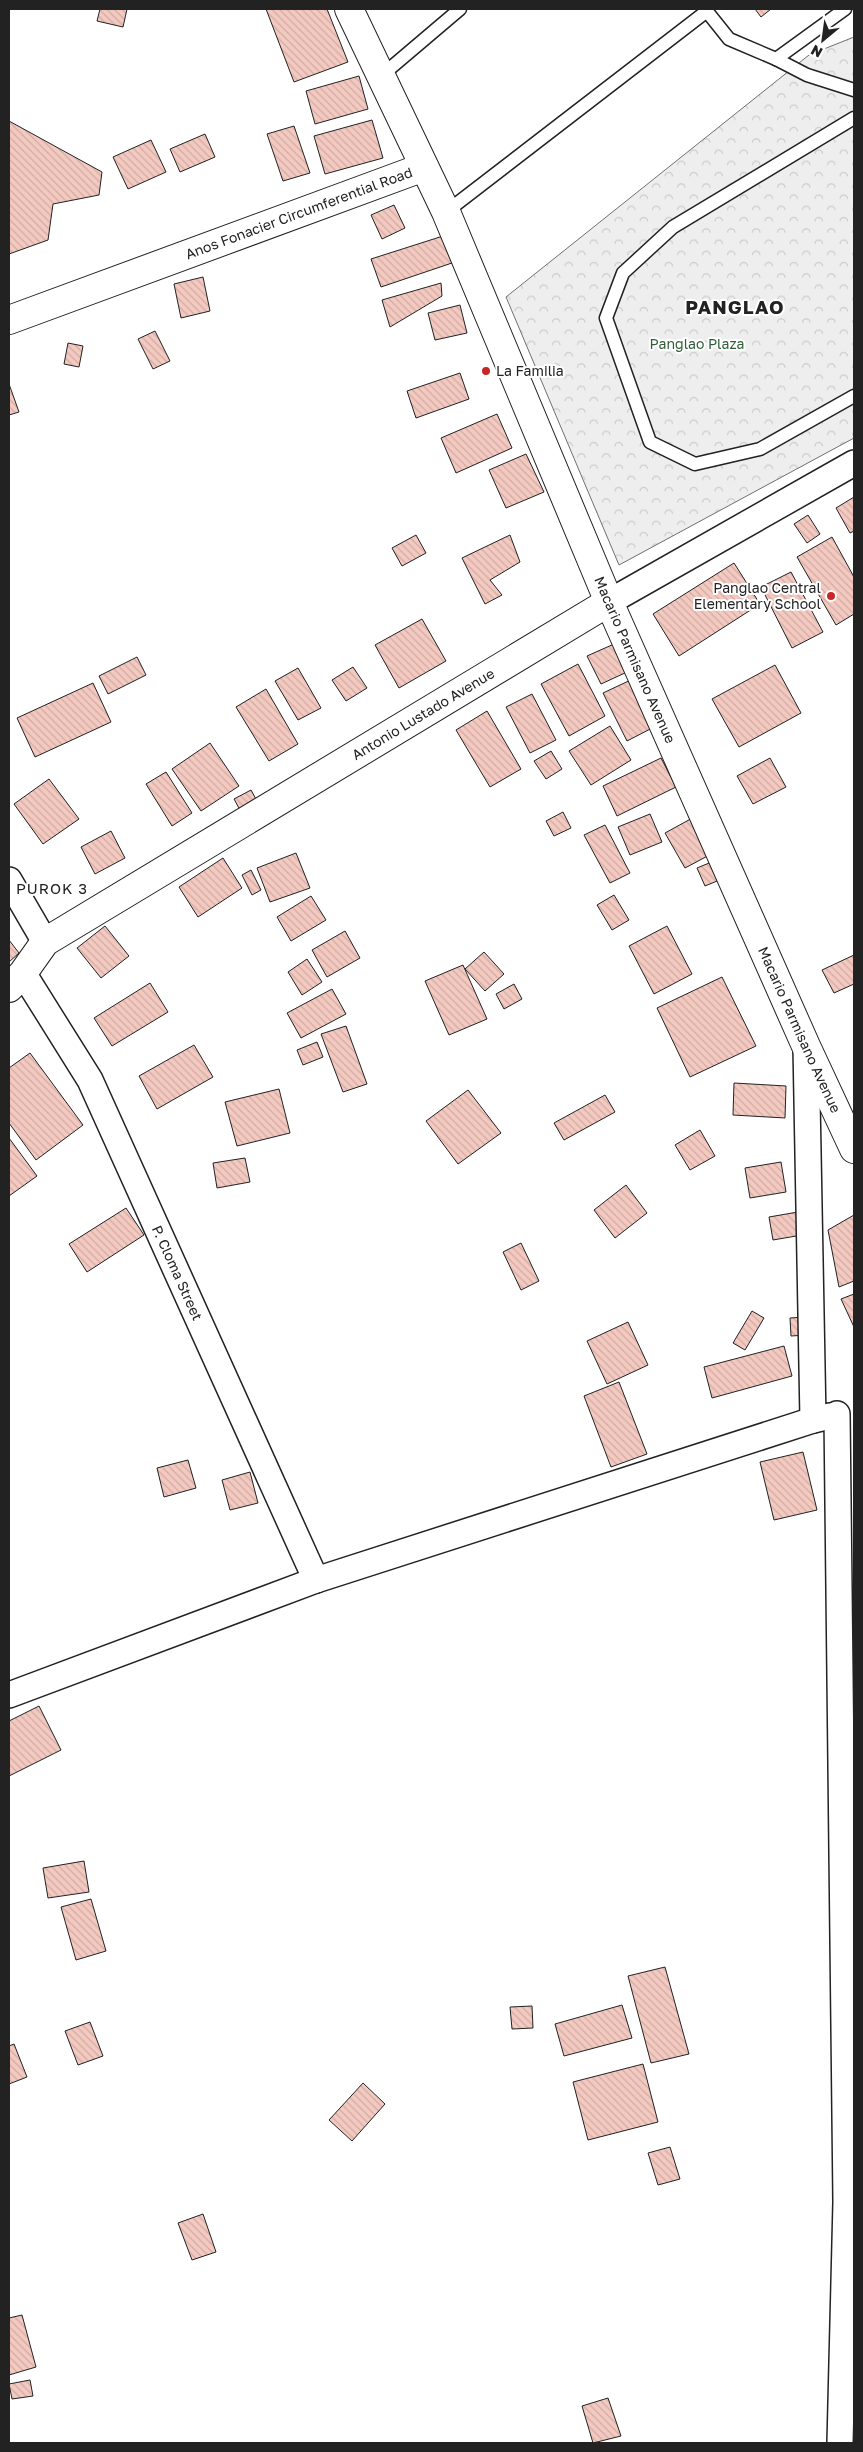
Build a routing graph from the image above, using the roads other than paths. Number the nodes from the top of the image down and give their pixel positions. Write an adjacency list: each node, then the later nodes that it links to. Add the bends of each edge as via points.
1 (350, 9): 6 (street, Anos Fonacier Circumferential Road)
2 (460, 9): 6 (lane)
3 (845, 9): 5 (lane)
4 (706, 10): 5 (lane, via 729,39); 10 (lane)
5 (776, 59): 7 (lane, via 807,75)
6 (381, 76): 9 (street, Anos Fonacier Circumferential Road)
7 (854, 90)
8 (854, 118): 12 (lane, via 673,227 623,272 606,318 650,442 695,464 760,449)
9 (424, 167): 10 (street, Macario Parmisano Avenue); 11 (street, Anos Fonacier Circumferential Road)
10 (446, 212): 14 (street, Macario Parmisano Avenue)
11 (9, 320)
12 (854, 396)
13 (854, 463): 14 (street, Antonio Lustado Avenue)
14 (609, 602): 16 (street, Antonio Lustado Avenue); 18 (street, Macario Parmisano Avenue)
15 (9, 880): 16 (street)
16 (45, 942): 17 (street, Antonio Lustado Avenue)
17 (16, 981): 22 (street, P. Cloma Street, via 90,1080)
18 (806, 1046): 19 (street, Macario Parmisano Avenue); 21 (street)
19 (854, 1149)
20 (846, 1412): 21 (street); 24 (street, via 846,2202)
21 (814, 1420): 22 (street)
22 (316, 1580): 23 (street)
23 (9, 1695)
24 (840, 2443)

